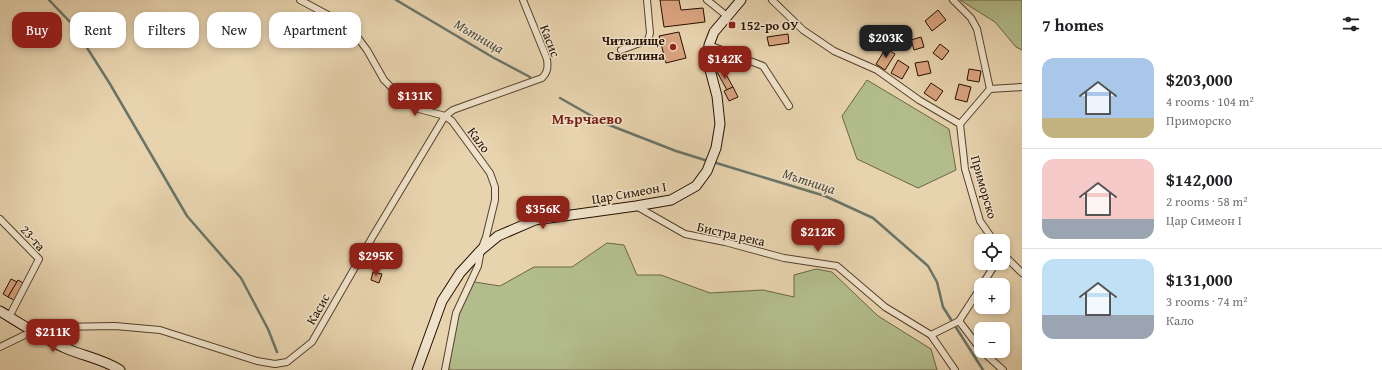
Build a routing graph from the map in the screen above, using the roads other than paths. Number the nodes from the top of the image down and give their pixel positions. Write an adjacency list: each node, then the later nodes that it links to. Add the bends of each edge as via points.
1 (300, 0): 14 (street, via 352,30 384,80 402,98 419,109)
2 (522, 0): 14 (street, Касис, via 547,59 547,73 542,78 458,108)
3 (647, 0): 10 (street, via 650,33 648,40)
4 (707, 0): 8 (street)
5 (741, 0): 8 (street, Цар Симеон I)
6 (772, 0): 15 (street, via 803,30 834,51 877,70 919,100)
7 (953, 0): 12 (street, via 972,18 977,29)
8 (727, 16): 9 (street, Цар Симеон I, via 714,32)
9 (709, 45): 13 (street, via 763,66); 16 (street, Цар Симеон I, via 709,66 717,96 720,124 719,136 709,167 696,186 672,200)
10 (621, 50)
11 (1022, 87): 12 (street)
12 (990, 88): 15 (street)
13 (789, 106)
14 (445, 116): 19 (street, Кало, via 490,173 495,187 495,200); 26 (street, Касис, via 312,342 287,362 275,364 257,361 160,330 114,326 55,327)
15 (960, 124): 18 (street, Приморско, via 965,169 971,192 980,221)
16 (636, 206): 19 (street, Цар Симеон I, via 536,220 498,236); 27 (street, Бистра река, via 685,234 784,258 837,266 885,307)
17 (0, 220): 24 (street, 23-та, via 39,259)
18 (989, 234)
19 (481, 250): 32 (street, Цар Симеон I, via 460,274 442,301); 33 (street, Кало, via 478,266 456,313)
20 (1010, 261): 21 (street)
21 (1022, 274)
22 (974, 298): 25 (street)
23 (0, 311): 24 (street)
24 (10, 317): 26 (street)
25 (959, 321): 27 (street); 28 (street)
26 (33, 331): 29 (street, Касис); 31 (street, via 65,348 96,358)
27 (931, 335): 34 (street, Бистра река)
28 (974, 341)
29 (0, 347)
30 (989, 358): 35 (street)
31 (120, 370)
32 (417, 370)
33 (445, 370)
34 (955, 370)
35 (1003, 370)

